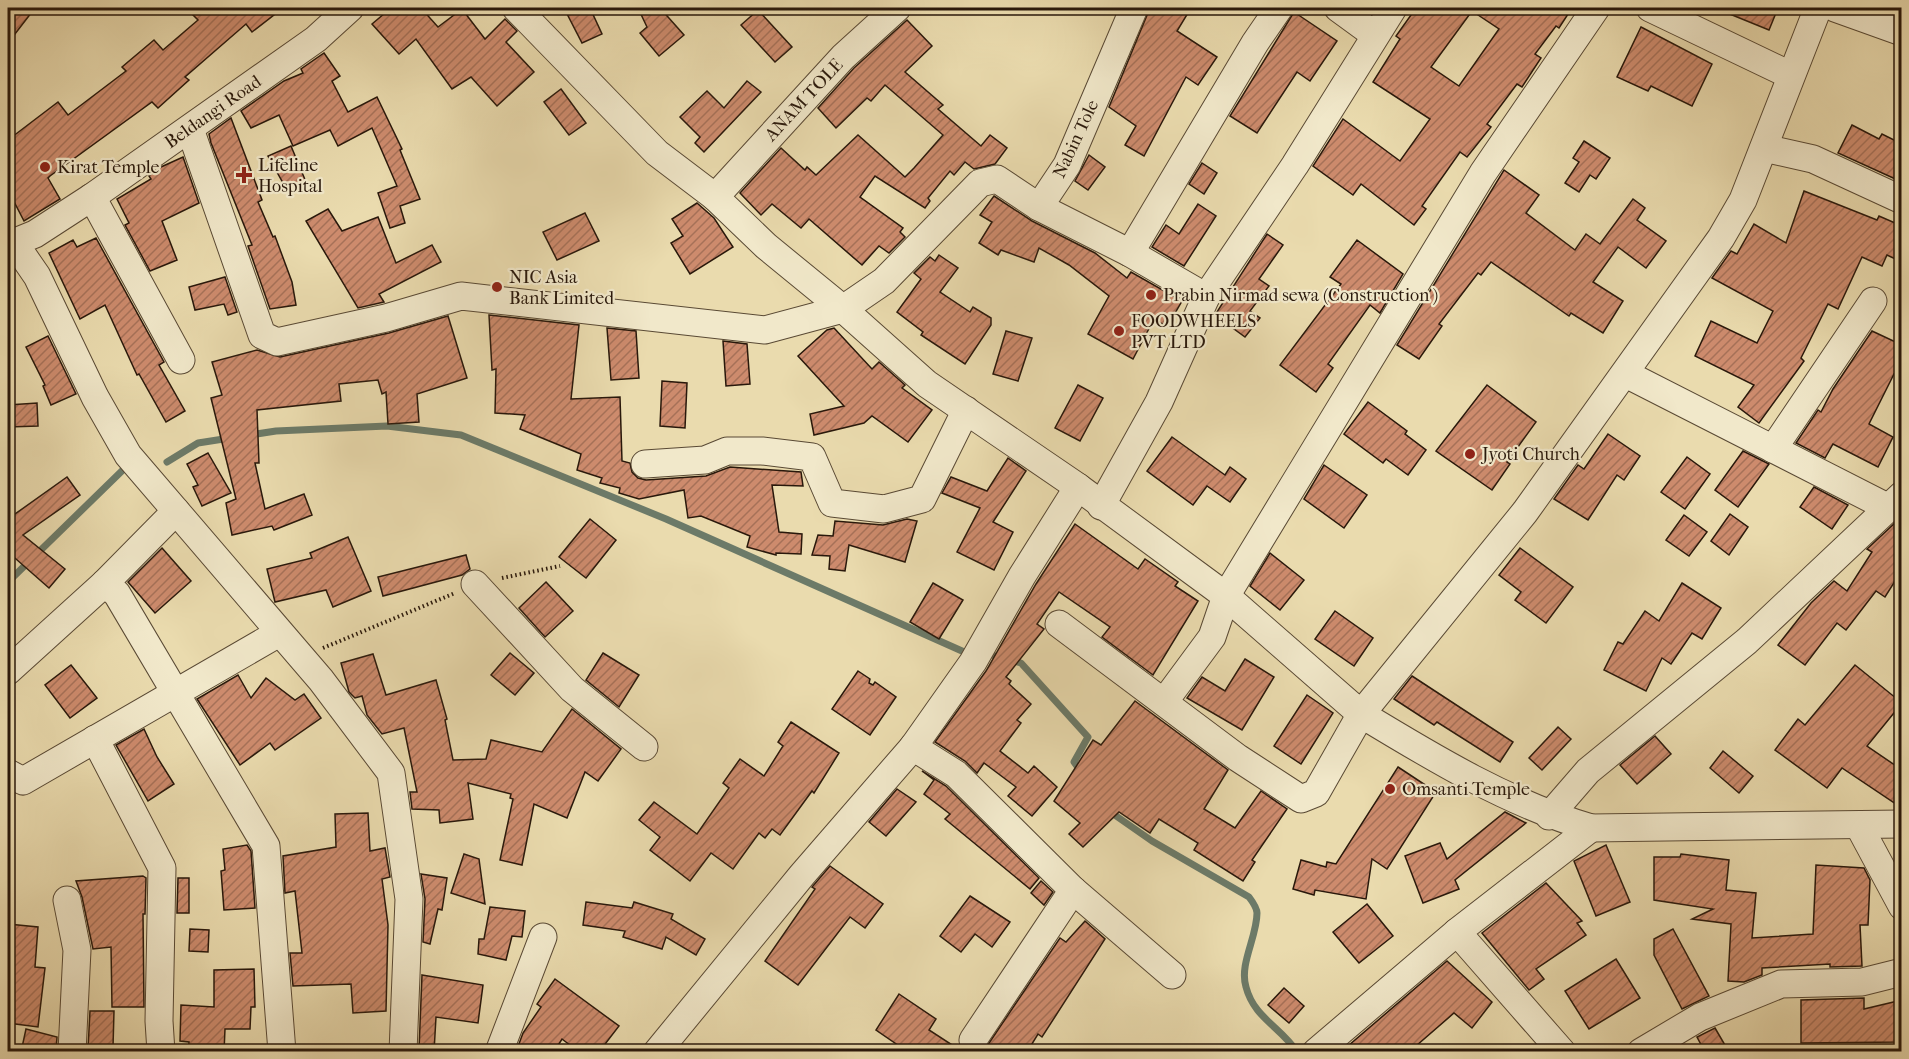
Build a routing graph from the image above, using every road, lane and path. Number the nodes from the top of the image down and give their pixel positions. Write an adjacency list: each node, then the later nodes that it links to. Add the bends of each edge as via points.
1 (350, 8): 15 (street, Beldangi Road, via 316,39)
2 (516, 8): 18 (street, via 657,153)
3 (897, 8): 18 (street, ANAM TOLE, via 843,57)
4 (1134, 8): 20 (street, Nabin Tole, via 1067,165)
5 (1279, 8): 22 (street)
6 (1338, 8): 13 (street)
7 (1393, 8): 13 (street)
8 (1596, 8): 38 (street, via 1483,173)
9 (1650, 8): 14 (street)
10 (1818, 8): 14 (street)
11 (1835, 8): 12 (street)
12 (1902, 33)
13 (1375, 35): 23 (street, via 1295,165)
14 (1790, 75): 16 (street)
15 (190, 129): 17 (street, Beldangi Road); 25 (street, via 262,335 277,342 386,318 460,296 765,330)
16 (1764, 148): 19 (street, via 1813,159); 27 (street, via 1743,200 1721,238)
17 (92, 197): 21 (street, Beldangi Road, via 35,234); 26 (street)
18 (715, 197): 25 (street, via 766,246)
19 (1902, 200)
20 (1039, 207): 22 (street); 25 (street, via 997,179 980,183 884,280)
21 (10, 243): 34 (street, via 38,276 95,397 128,455)
22 (1130, 253): 23 (street)
23 (1206, 297): 33 (street, via 1159,402)
24 (1873, 301): 29 (street)
25 (843, 309): 28 (street, via 927,384)
26 (181, 360)
27 (1626, 374): 29 (street); 45 (street, via 1525,512)
28 (966, 410): 30 (street, via 922,499 884,509 832,503 812,457 727,451 705,459); 31 (street)
29 (1773, 449): 32 (street)
30 (645, 464)
31 (1077, 487): 33 (street); 48 (street, via 973,662)
32 (1895, 502): 50 (street, via 1747,641 1588,771)
33 (1101, 506): 38 (street)
34 (176, 511): 36 (street); 40 (street)
35 (560, 566): 37 (path)
36 (105, 583): 42 (street); 43 (street, via 117,594)
37 (475, 584): 41 (path); 47 (street, via 572,689)
38 (1226, 596): 44 (street, via 1212,637); 45 (street)
39 (1059, 624): 44 (street)
40 (279, 633): 41 (street); 43 (street)
41 (301, 657): 66 (street, via 392,773 409,899)
42 (8, 671)
43 (175, 691): 46 (street); 65 (street, via 266,846)
44 (1164, 702): 45 (street, via 1238,759 1301,799 1316,793)
45 (1361, 714): 50 (street, via 1453,770)
46 (95, 739): 49 (street, via 23,781); 64 (street, via 162,868)
47 (644, 747)
48 (913, 747): 54 (street, via 956,774); 68 (street)
49 (8, 773)
50 (1549, 816): 53 (street)
51 (1902, 824): 52 (street)
52 (1859, 826): 53 (street); 56 (street)
53 (1591, 828): 57 (street)
54 (1073, 890): 60 (street); 61 (street)
55 (67, 900): 63 (street, via 77,950)
56 (1902, 906)
57 (1457, 932): 62 (street); 69 (street)
58 (543, 937): 67 (street)
59 (1902, 972): 70 (street, via 1862,982 1781,984 1700,1017)
60 (1172, 975)
61 (973, 1040)
62 (1316, 1051)
63 (72, 1052)
64 (161, 1052)
65 (282, 1052)
66 (404, 1052)
67 (498, 1052)
68 (657, 1052)
69 (1562, 1052)
70 (1641, 1052)

